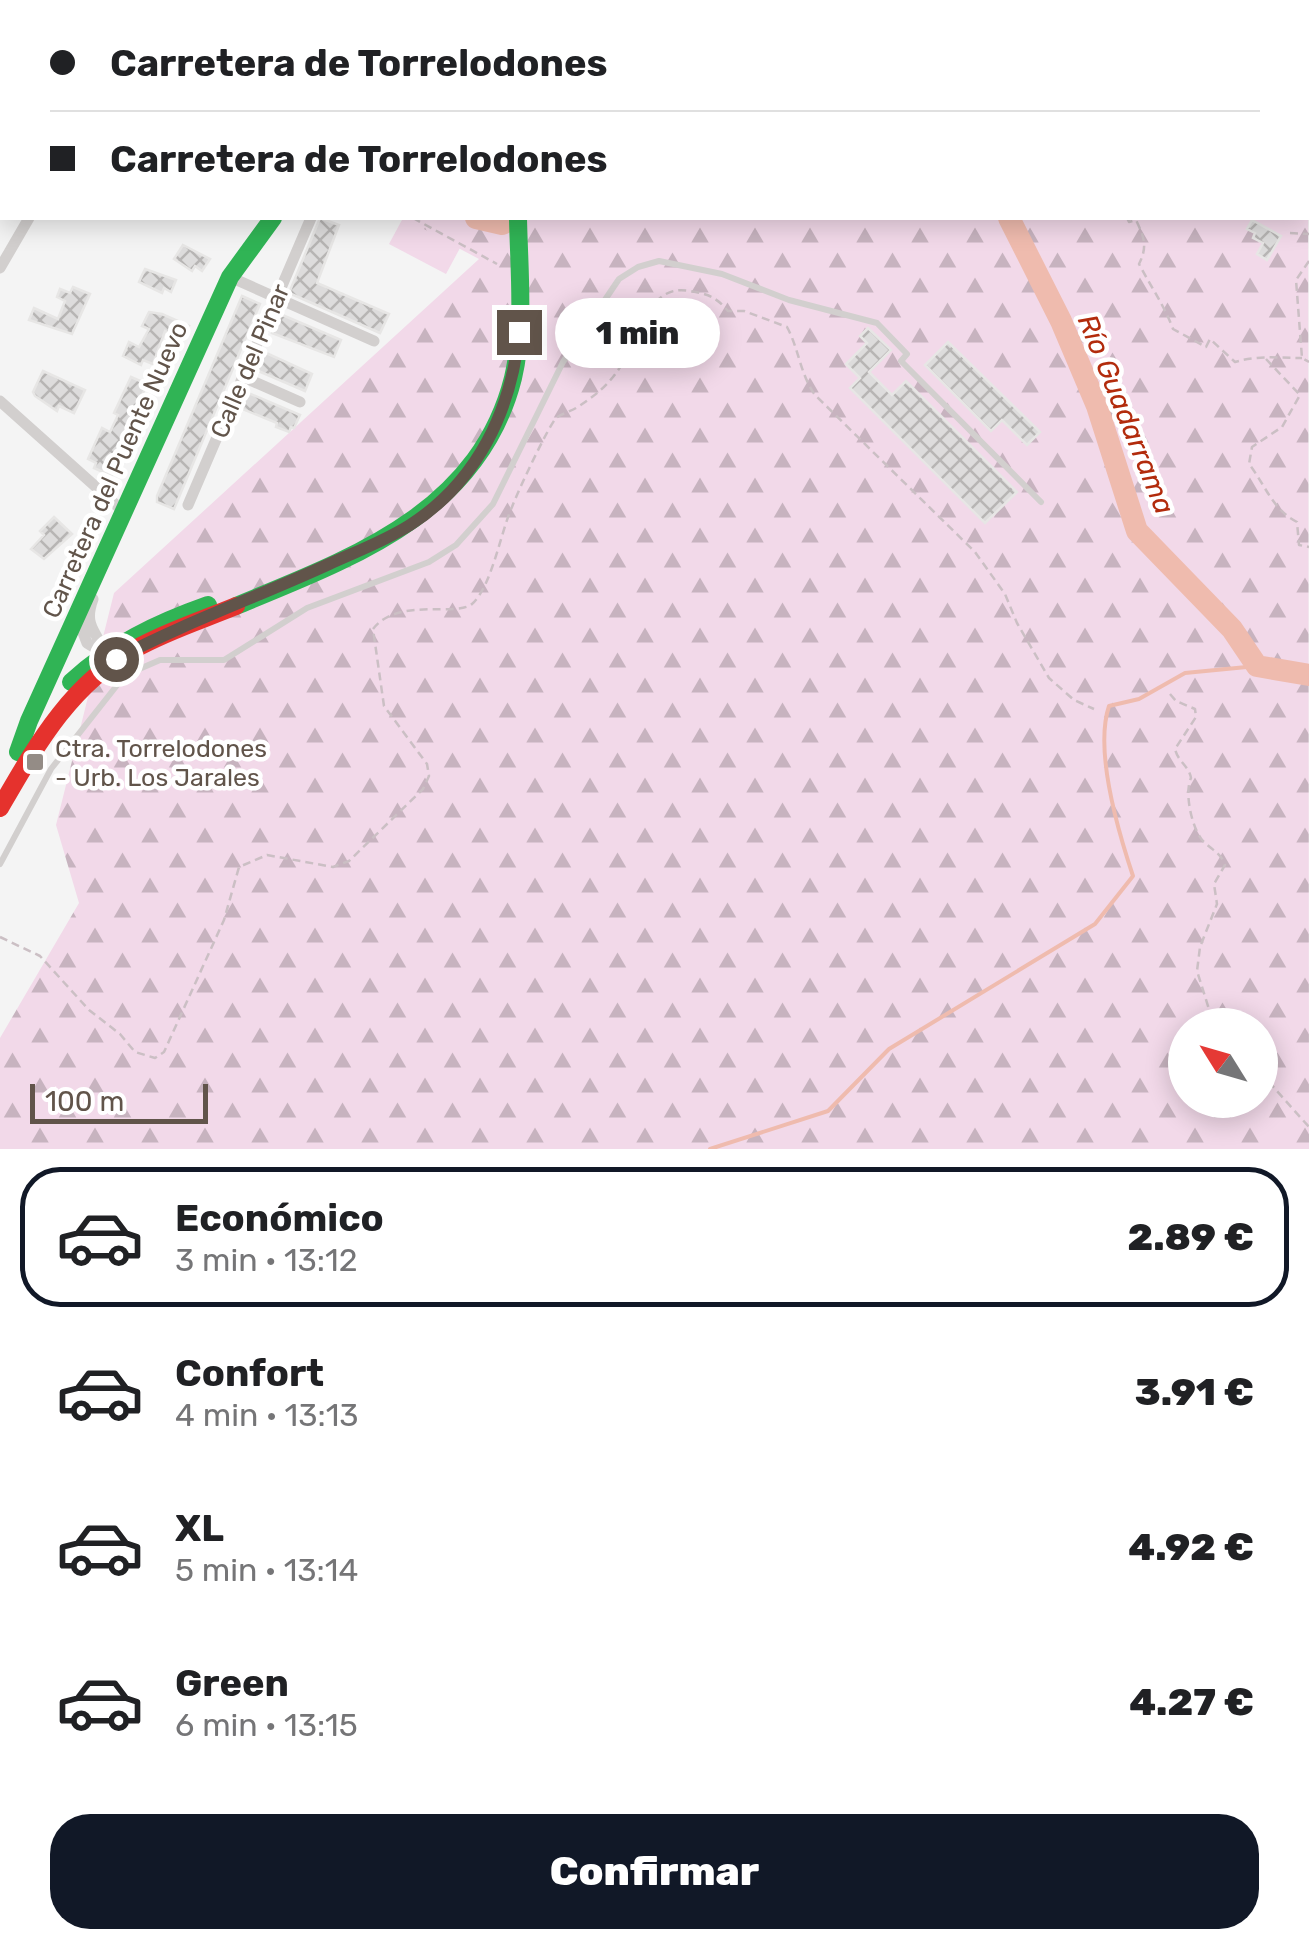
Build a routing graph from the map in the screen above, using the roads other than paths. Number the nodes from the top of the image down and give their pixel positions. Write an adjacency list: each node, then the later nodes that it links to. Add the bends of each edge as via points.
1 (28, 220): 5 (street)
2 (272, 220): 6 (main road, Carretera del Puente Nuevo)
3 (310, 220): 7 (street, Calle del Pinar)
4 (518, 220): 18 (main road, via 514,375 482,452 437,506 336,561)
5 (0, 268)
6 (230, 277): 7 (street); 14 (main road, Carretera del Puente Nuevo)
7 (276, 298): 8 (street); 9 (street, Calle del Pinar)
8 (374, 342)
9 (243, 377): 11 (street); 13 (street, Calle del Pinar)
10 (0, 402): 14 (street)
11 (300, 402)
12 (1041, 502): 24 (lane, via 901,361 907,354 877,323 722,274 659,261 638,267 619,279 563,362 493,504 456,545 429,562 306,608 224,660 160,660 137,670 118,684 51,770)
13 (188, 505)
14 (124, 512): 15 (main road, Carretera del Puente Nuevo)
15 (106, 557): 16 (street); 17 (main road, Carretera del Puente Nuevo)
16 (93, 598): 18 (street, via 97,629 106,636); 19 (street, via 87,614)
17 (76, 617): 19 (street, via 87,643); 21 (main road, Carretera del Puente Nuevo)
18 (166, 626): 19 (main road); 20 (main road, via 116,659)
19 (102, 654): 20 (street); 21 (main road, via 44,713)
20 (51, 722): 23 (main road)
21 (18, 752): 22 (main road)
22 (0, 788)
23 (0, 808)
24 (0, 864)

